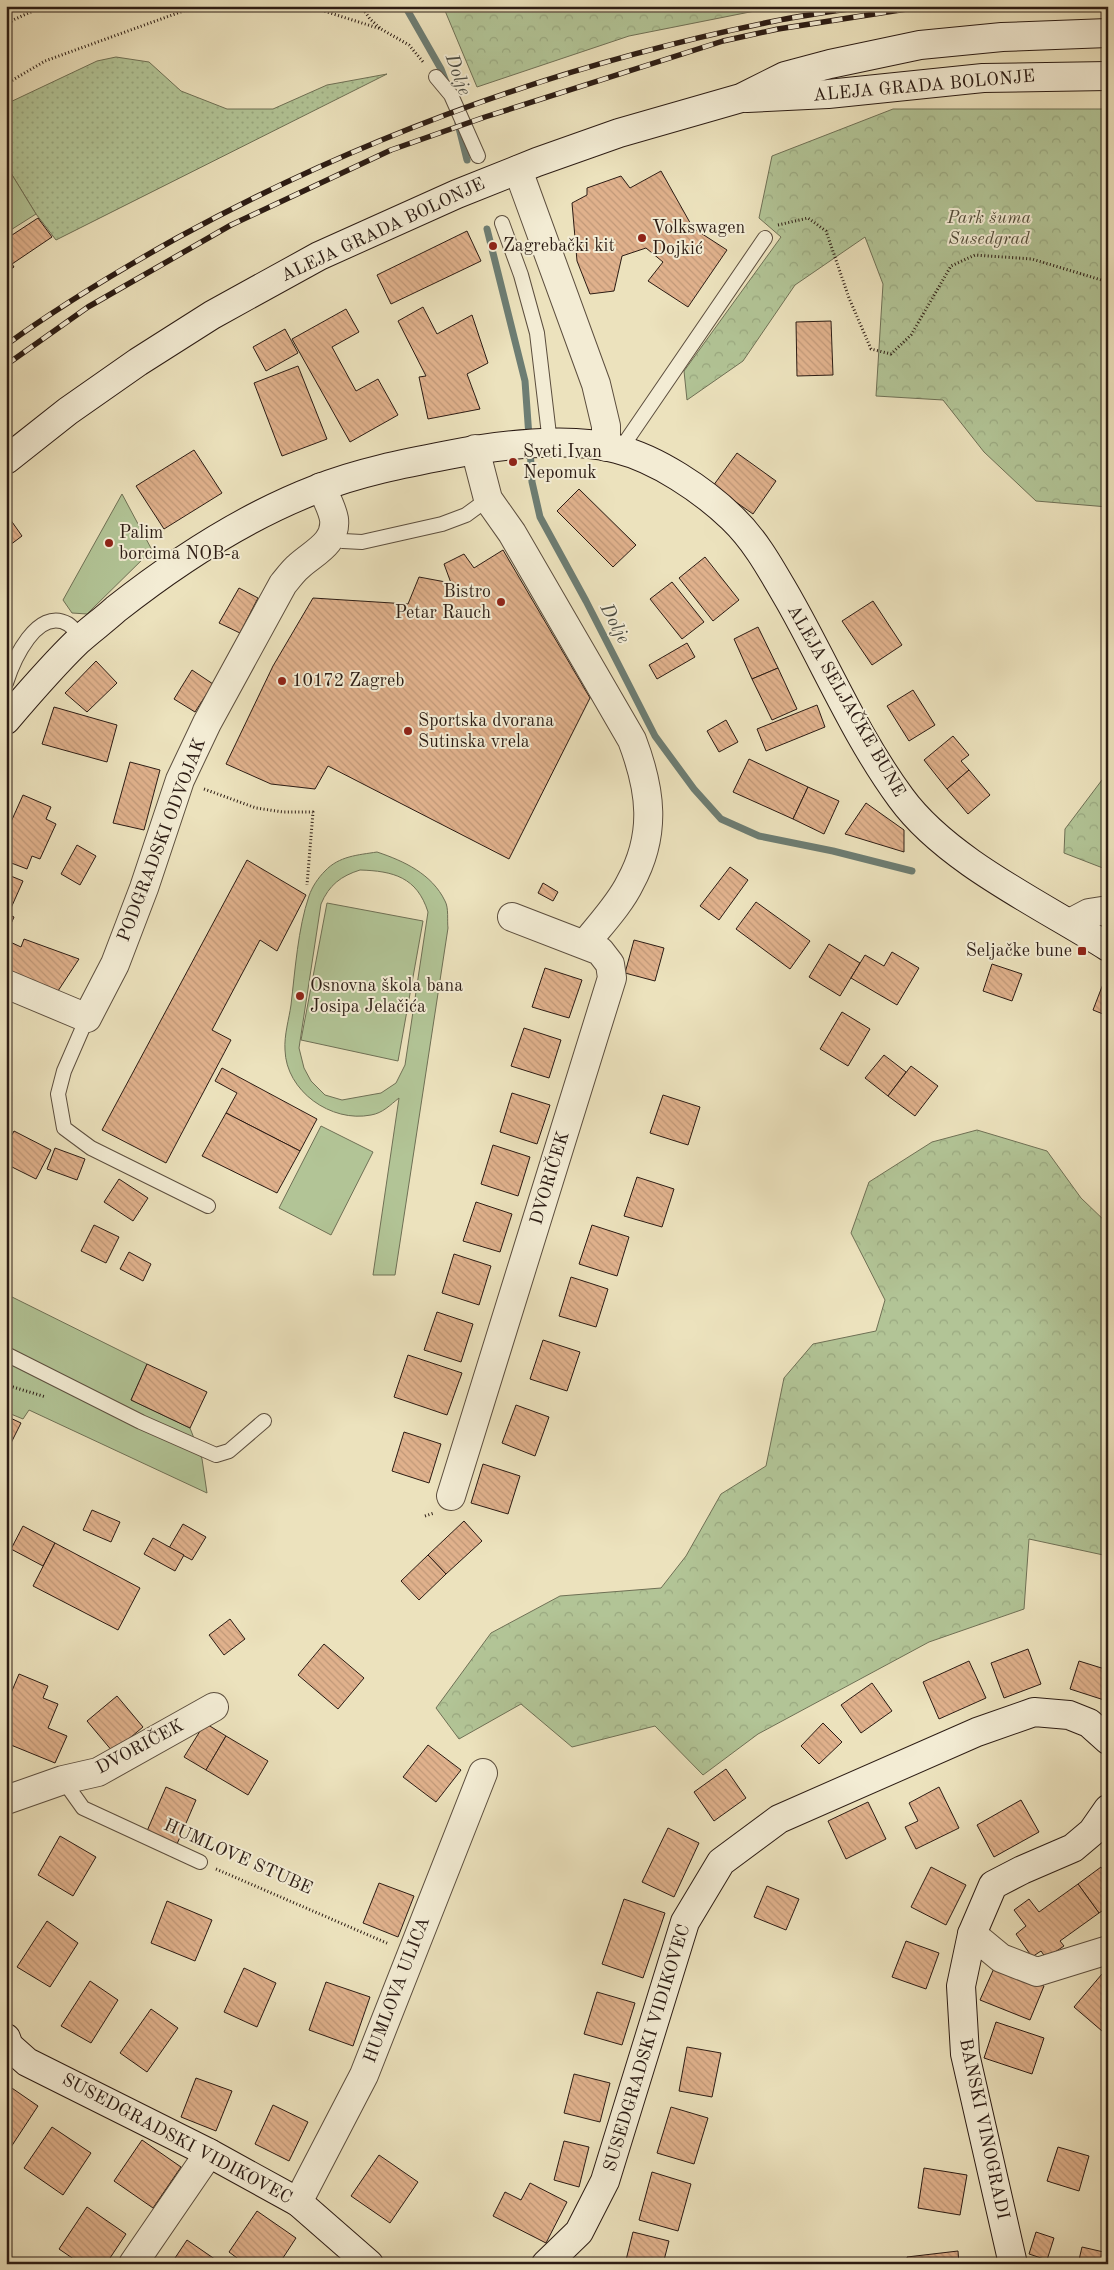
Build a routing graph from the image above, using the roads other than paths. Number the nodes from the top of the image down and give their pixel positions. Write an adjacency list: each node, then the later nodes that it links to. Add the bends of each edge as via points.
1 (1108, 33): 4 (street, ALEJA GRADA BOLONJE, via 1002,37 920,45 785,76)
2 (1108, 76): 4 (street, ALEJA GRADA BOLONJE, via 983,78 828,94)
3 (436, 77): 5 (lane, via 451,95)
4 (741, 98): 6 (street, ALEJA GRADA BOLONJE, via 620,133)
5 (478, 156)
6 (518, 170): 10 (street, via 596,384); 12 (street, ALEJA GRADA BOLONJE, via 319,256 212,315 68,411)
7 (502, 223): 9 (lane, via 537,333)
8 (765, 238): 10 (lane)
9 (545, 444): 10 (street, ALEJA SELJAČKE BUNE, via 576,443); 11 (street, ALEJA SELJAČKE BUNE)
10 (613, 448): 21 (street, ALEJA SELJAČKE BUNE, via 649,462 707,497 732,518 755,542 881,770 903,801 919,819 974,864)
11 (475, 449): 13 (street, ALEJA SELJAČKE BUNE); 14 (street)
12 (6, 460)
13 (322, 487): 15 (street, via 334,517); 16 (street, ALEJA SELJAČKE BUNE, via 282,503 218,539 153,580)
14 (488, 499): 15 (lane, via 466,515 442,524 362,542); 22 (street, via 512,533 632,740 643,769 650,808 644,849 630,884)
15 (331, 537): 25 (street, PODGRADSKI ODVOJAK, via 283,584 207,723 180,780 115,964)
16 (81, 638): 17 (lane, via 69,624 58,620 42,624 30,636 10,669); 18 (street, ALEJA SELJAČKE BUNE, via 40,679)
17 (6, 683)
18 (6, 720)
19 (1108, 910): 21 (street, via 1089,912)
20 (512, 917): 22 (street, DVORIČEK)
21 (1070, 923): 23 (street, ALEJA SELJAČKE BUNE)
22 (585, 944): 29 (street, DVORIČEK, via 600,952 610,964 612,978)
23 (1108, 947)
24 (6, 984): 25 (street)
25 (87, 1018): 26 (lane, via 64,1070 58,1094 64,1128 91,1148)
26 (208, 1206)
27 (6, 1354): 28 (lane, via 141,1422 216,1455 229,1451)
28 (264, 1421)
29 (451, 1496)
30 (214, 1707): 33 (street, DVORIČEK, via 98,1772)
31 (1108, 1740): 44 (street, SUSEDGRADSKI VIDIKOVEC, via 1082,1720 1034,1712 977,1732 779,1819 721,1862 685,1922 605,2181 579,2232)
32 (483, 1773): 41 (street, HUMLOVA ULICA, via 364,2075)
33 (63, 1780): 34 (street, DVORIČEK); 36 (lane, HUMLOVE STUBE, via 83,1808)
34 (6, 1800)
35 (1108, 1809): 37 (street, via 1092,1832 1073,1848 993,1886)
36 (200, 1862)
37 (972, 1934): 38 (street, via 1001,1958 1037,1972); 45 (street, BANSKI VINOGRADI, via 961,1986 965,2054)
38 (1108, 1950)
39 (6, 2038): 40 (street, SUSEDGRADSKI VIDIKOVEC, via 9,2046 27,2062)
40 (209, 2152): 41 (street, SUSEDGRADSKI VIDIKOVEC); 42 (street)
41 (298, 2202): 43 (street, SUSEDGRADSKI VIDIKOVEC)
42 (133, 2264)
43 (370, 2264)
44 (546, 2264)
45 (1014, 2264)

